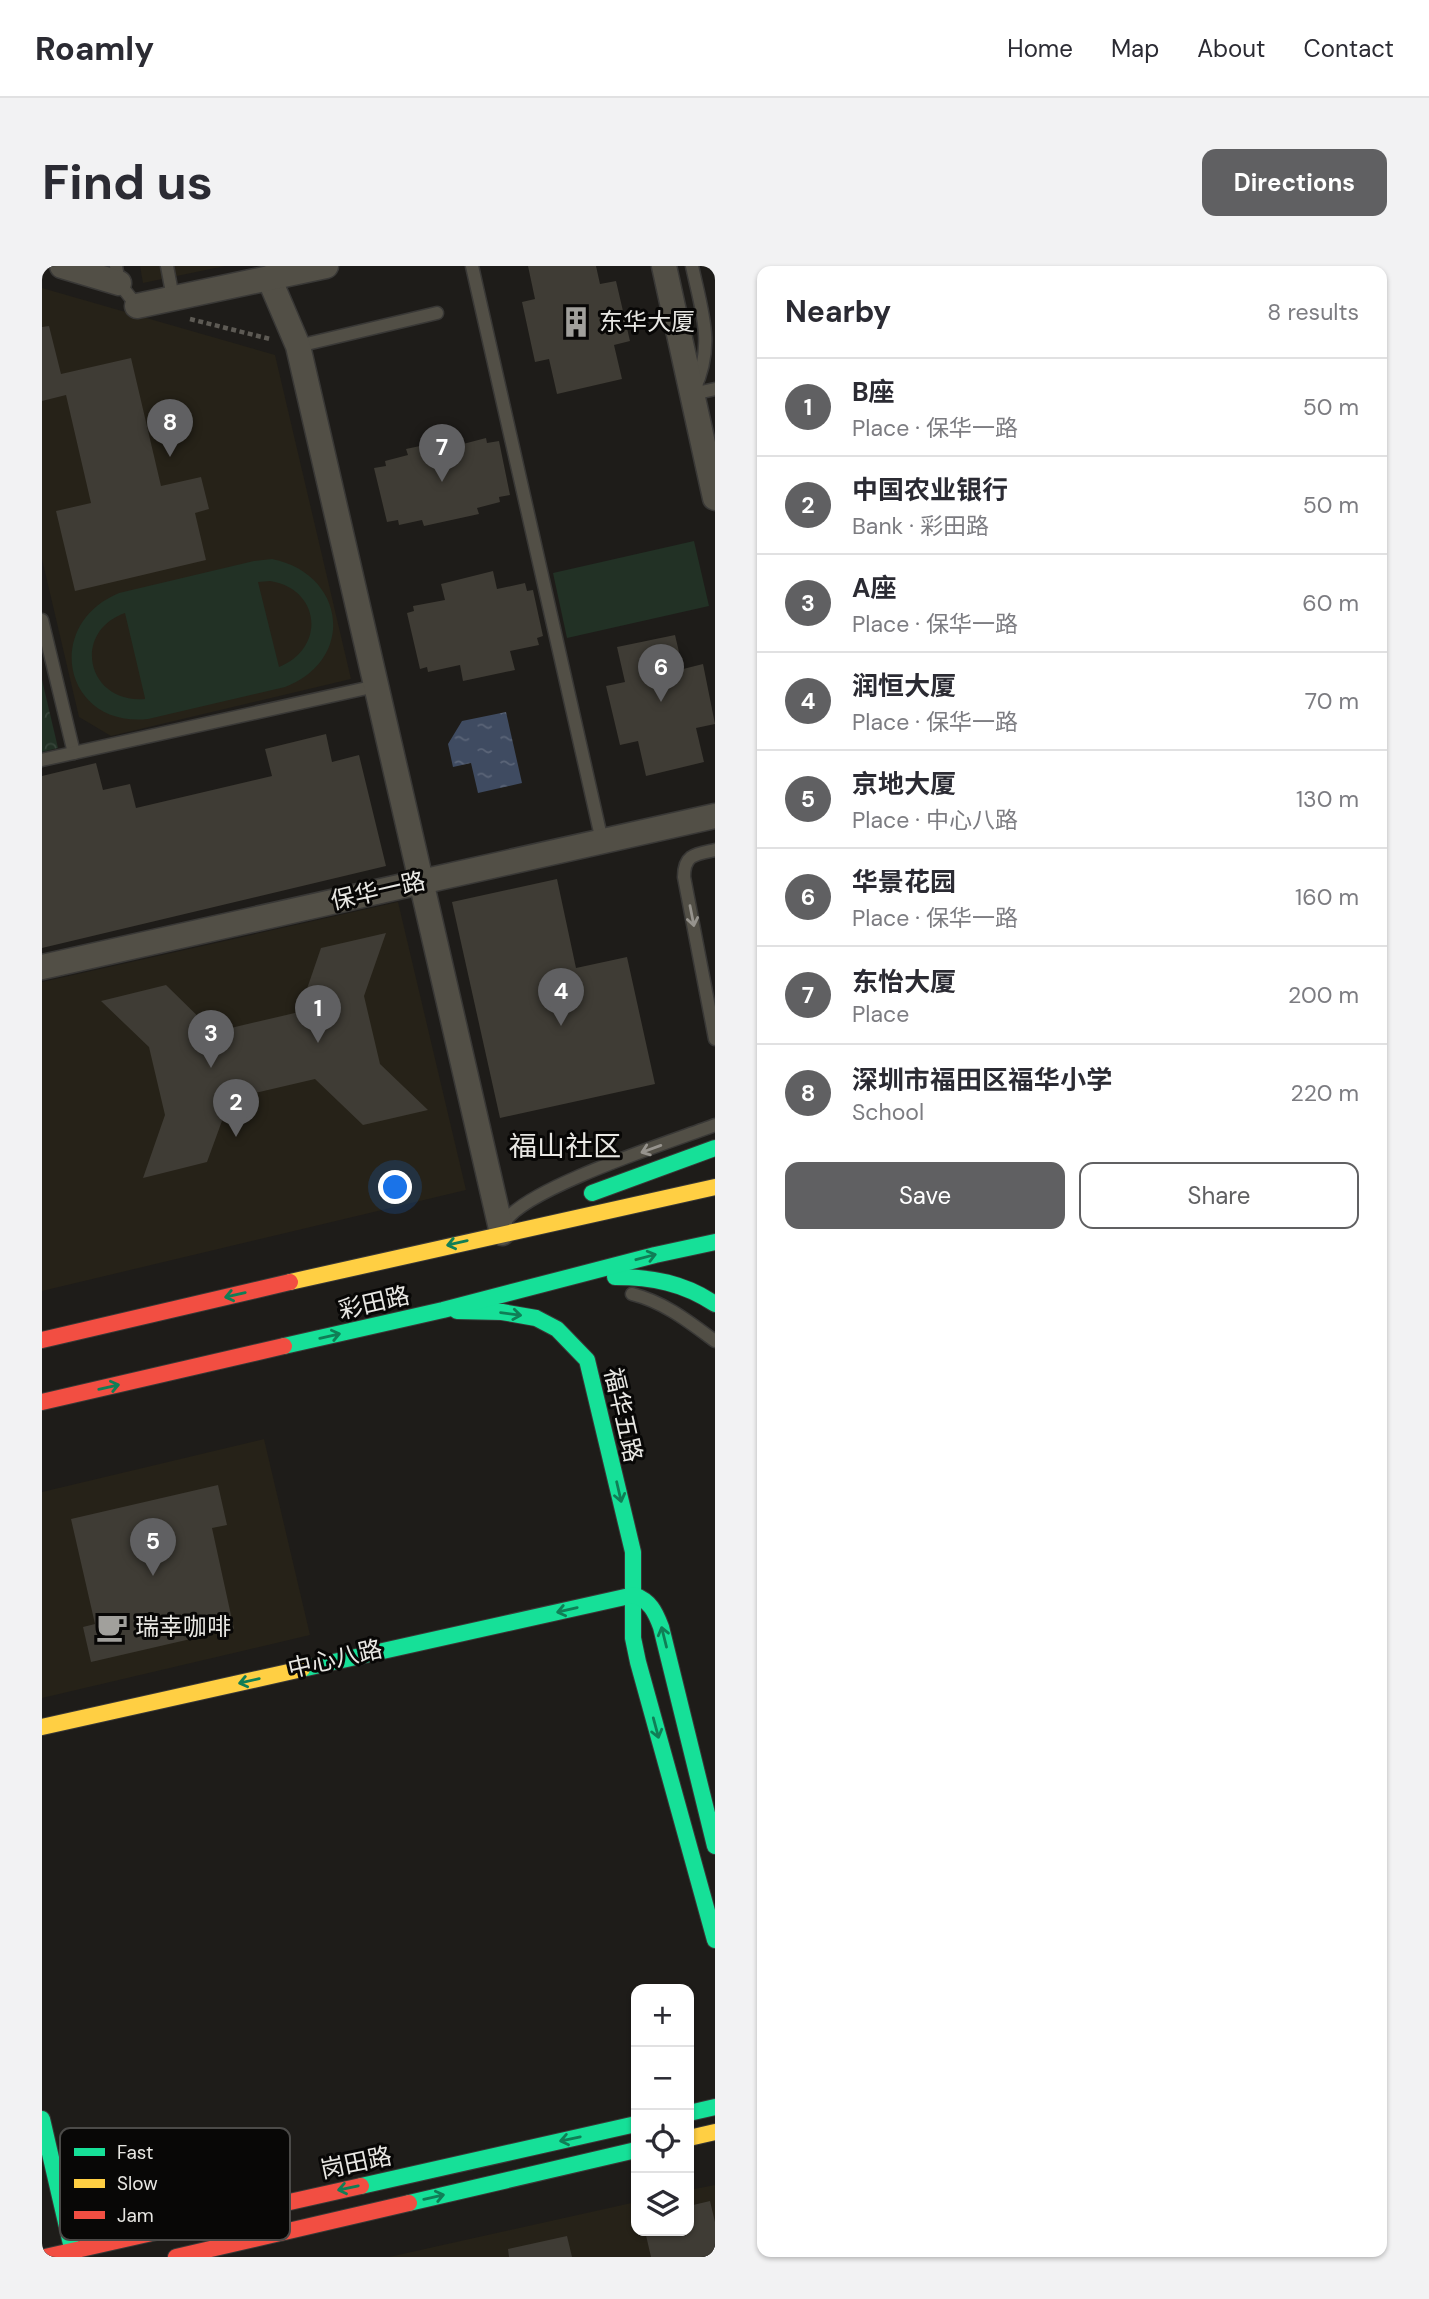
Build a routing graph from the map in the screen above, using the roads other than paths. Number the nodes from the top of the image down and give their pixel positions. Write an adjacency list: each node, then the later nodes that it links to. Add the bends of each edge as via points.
1 (62, 266): 7 (street)
2 (167, 266): 9 (lane)
3 (326, 266): 8 (street)
4 (472, 266): 20 (lane)
5 (664, 266): 13 (street)
6 (692, 266): 13 (lane, via 708,339)
7 (118, 274): 10 (lane)
8 (269, 278): 9 (street); 12 (street)
9 (173, 299): 10 (street)
10 (137, 306)
11 (437, 313): 12 (lane)
12 (298, 346): 16 (street)
13 (703, 391): 14 (street)
14 (715, 498)
15 (42, 620): 17 (lane)
16 (376, 686): 17 (lane); 22 (street)
17 (74, 753): 18 (lane)
18 (42, 760)
19 (715, 816): 20 (street, 保华一路)
20 (602, 841): 22 (street, 保华一路)
21 (715, 850): 24 (lane, one-way to 24, via 690,858 684,869)
22 (421, 882): 23 (street, 保华一路); 28 (street)
23 (42, 967)
24 (715, 1039)
25 (715, 1125): 28 (lane, one-way to 28, via 538,1195 505,1219)
26 (715, 1148): 28 (street)
27 (715, 1186): 28 (street, 彩田路)
28 (502, 1233): 33 (street, 彩田路, one-way to 33)
29 (715, 1242): 30 (street, 彩田路, one-way to 29)
30 (574, 1277): 31 (street, via 660,1279 690,1287); 32 (street, 彩田路); 34 (lane, via 651,1298)
31 (715, 1304)
32 (443, 1310): 35 (street, 彩田路, one-way to 32); 36 (street, 福华五路, one-way to 36, via 493,1312 547,1323 587,1360 633,1552)
33 (42, 1340)
34 (715, 1341)
35 (42, 1402)
36 (634, 1595): 38 (street, 福华五路); 39 (street, 中心八路, one-way to 39); 40 (street, one-way to 36, via 661,1627 654,1607)
37 (620, 1625): 38 (street)
38 (633, 1638): 41 (street, 福华五路, one-way to 41)
39 (42, 1727)
40 (715, 1846)
41 (715, 1940)
42 (715, 2107): 43 (street)
43 (694, 2112)
44 (42, 2119): 49 (street)
45 (631, 2125): 50 (street, 岗田路, one-way to 50)
46 (715, 2132): 47 (street)
47 (694, 2137)
48 (631, 2151): 51 (street, 岗田路, one-way to 48)
49 (60, 2195)
50 (290, 2204)
51 (290, 2230)
52 (135, 2240): 54 (street, 岗田路, one-way to 54)
53 (249, 2240): 56 (street, 岗田路, one-way to 53)
54 (74, 2254): 55 (street, 岗田路)
55 (44, 2257)
56 (176, 2257)

